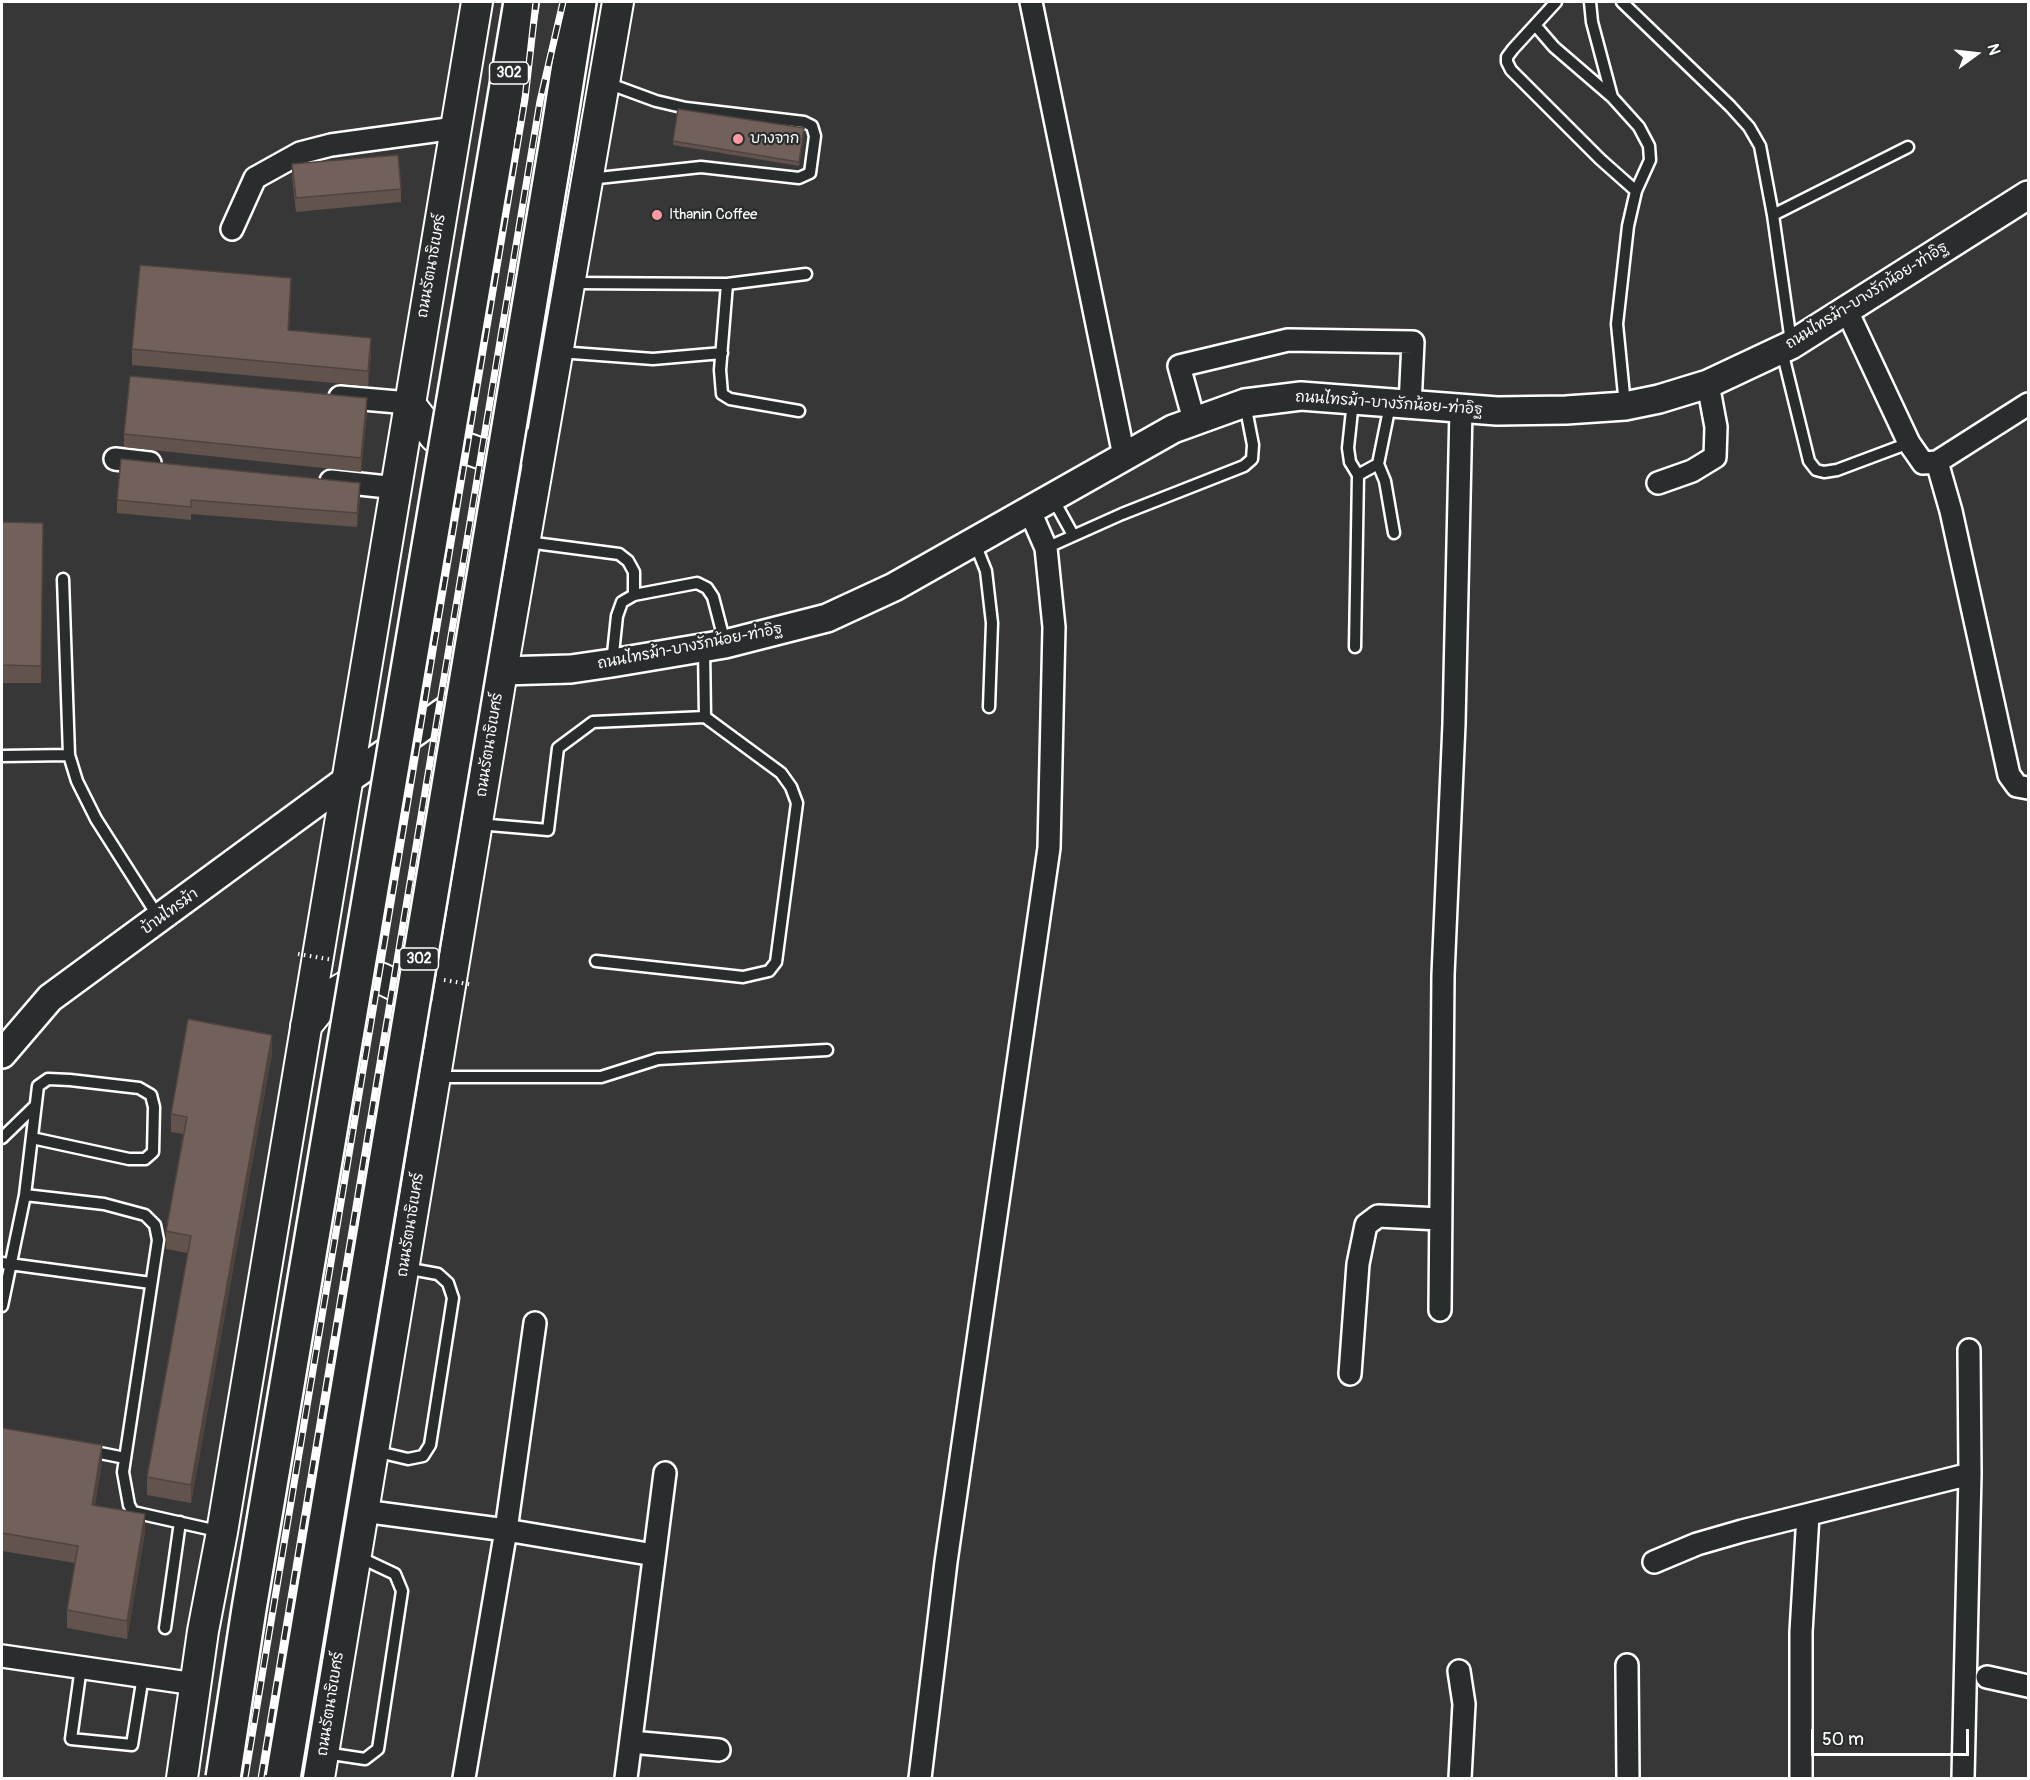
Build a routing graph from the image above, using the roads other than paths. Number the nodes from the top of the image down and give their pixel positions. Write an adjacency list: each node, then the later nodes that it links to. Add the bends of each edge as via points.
1 (477, 2): 12 (main road, ถนนรัตนาธิเบศร์)
2 (521, 2): 113 (main road, 302, bridge)
3 (579, 2): 114 (main road, 302, bridge)
4 (618, 2): 10 (main road, ถนนรัตนาธิเบศร์ / 302)
5 (1031, 2): 39 (street)
6 (1556, 2): 9 (lane)
7 (1590, 2): 11 (lane)
8 (1622, 2): 17 (lane, via 1749,127 1760,146)
9 (1535, 25): 11 (lane, via 1554,47); 15 (lane, via 1507,57 1511,70)
10 (604, 82): 14 (main road, ถนนรัตนาธิเบศร์ / 302); 14 (lane, via 686,108 804,122 812,126 815,136 810,173 799,178 701,166)
11 (1612, 97): 15 (lane, via 1640,127 1649,146 1650,160)
12 (455, 128): 18 (street, via 300,153 255,178); 29 (main road, ถนนรัตนาธิเบศร์)
13 (1908, 147): 17 (lane)
14 (586, 180): 20 (main road, ถนนรัตนาธิเบศร์ / 302)
15 (1636, 191): 33 (lane, via 1617,324)
16 (2028, 195): 22 (street, ถนนไทรม้า-บางรักน้อย-ท่าอิฐ)
17 (1773, 215): 23 (lane)
18 (232, 229)
19 (806, 274): 21 (lane)
20 (568, 283): 21 (lane); 24 (main road, ถนนรัตนาธิเบศร์ / 302)
21 (727, 284): 25 (lane)
22 (1847, 311): 23 (street, ถนนไทรม้า-บางรักน้อย-ท่าอิฐ); 38 (street)
23 (1786, 348): 26 (street, ถนนไทรม้า-บางรักน้อย-ท่าอิฐ); 38 (lane, via 1809,461 1816,470 1837,470)
24 (556, 352): 25 (lane, via 653,359); 37 (main road, ถนนรัตนาธิเบศร์ / 302)
25 (722, 353): 35 (lane, via 722,394 730,399)
26 (1708, 384): 33 (street, ถนนไทรม้า-บางรักน้อย-ท่าอิฐ); 46 (street, via 1716,427 1715,457 1692,471)
27 (315, 395): 29 (street)
28 (1353, 399): 30 (street, ถนนไทรม้า-บางรักน้อย-ท่าอิฐ, via 1301,396); 31 (street, ถนนไทรม้า-บางรักน้อย-ท่าอิฐ); 44 (lane, via 1348,448 1350,462)
29 (409, 403): 37 (main road, via 435,437 485,455 516,451); 47 (main road, ถนนรัตนาธิเบศร์)
30 (1245, 403): 36 (street, ถนนไทรม้า-บางรักน้อย-ท่าอิฐ); 51 (lane, via 1252,459 1244,466)
31 (1400, 404): 34 (street, ถนนไทรม้า-บางรักน้อย-ท่าอิฐ); 36 (street, via 1413,342 1288,340 1179,366); 42 (lane)
32 (2028, 404): 41 (street)
33 (1625, 406): 34 (street, ถนนไทรม้า-บางรักน้อย-ท่าอิฐ)
34 (1461, 409): 78 (street, via 1443,987)
35 (799, 411)
36 (1194, 420): 39 (street, ถนนไทรม้า-บางรักน้อย-ท่าอิฐ)
37 (542, 430): 53 (main road, ถนนรัตนาธิเบศร์ / 302)
38 (1909, 443): 41 (street, via 1923,463)
39 (1124, 456): 48 (street, ถนนไทรม้า-บางรักน้อย-ท่าอิฐ)
40 (115, 459): 43 (street)
41 (1937, 462): 66 (street, via 2009,775 2017,786)
42 (1378, 464): 44 (lane); 50 (lane)
43 (174, 465)
44 (1359, 475): 58 (lane)
45 (315, 480): 47 (street)
46 (1658, 483)
47 (397, 488): 65 (main road, ถนนรัตนาธิเบศร์)
48 (1052, 496): 49 (street, ถนนไทรม้า-บางรักน้อย-ท่าอิฐ); 51 (lane)
49 (1029, 509): 52 (street, ถนนไทรม้า-บางรักน้อย-ท่าอิฐ); 54 (street)
50 (1394, 532)
51 (1073, 535): 54 (lane)
52 (974, 541): 57 (street, ถนนไทรม้า-บางรักน้อย-ท่าอิฐ, via 894,587 827,618); 61 (lane, via 986,571 992,623)
53 (524, 542): 56 (lane, via 619,554 634,572); 60 (main road, ถนนรัตนาธิเบศร์ / 302)
54 (1046, 548): 117 (street, via 1054,627 1048,848 946,1562)
55 (63, 579): 63 (lane)
56 (634, 595): 57 (lane, via 697,583 706,588 713,597); 59 (lane, via 619,608)
57 (714, 646): 59 (street, ถนนไทรม้า-บางรักน้อย-ท่าอิฐ); 62 (lane)
58 (1355, 647)
59 (612, 663): 60 (street, ถนนไทรม้า-บางรักน้อย-ท่าอิฐ, via 571,669)
60 (502, 671): 65 (street, ถนนรัตนาธิเบศร์); 67 (main road, ถนนรัตนาธิเบศร์ / 302)
61 (989, 707)
62 (705, 717): 67 (lane, via 593,722 558,748 548,830); 69 (lane, via 772,764 791,787 797,803 776,962 769,971 743,977)
63 (69, 755): 64 (lane); 68 (lane, via 96,819)
64 (2, 756)
65 (348, 780): 68 (street, บ้านไทรม้า); 70 (main road, ถนนรัตนาธิเบศร์)
66 (2028, 788)
67 (477, 824): 73 (main road, ถนนรัตนาธิเบศร์ / 302)
68 (159, 920): 72 (street, บ้านไทรม้า, via 50,998)
69 (596, 961)
70 (304, 1029): 73 (main road, via 330,996 357,980 380,978 401,988 425,1020); 96 (main road, ถนนรัตนาธิเบศร์)
71 (827, 1050): 73 (lane, via 657,1059 601,1077)
72 (2, 1054)
73 (437, 1064): 80 (main road, ถนนรัตนาธิเบศร์ / 302)
74 (36, 1106): 75 (lane); 76 (lane); 76 (lane, via 38,1086 48,1079 140,1088 151,1095 154,1107 153,1152 145,1159 129,1159)
75 (2, 1138)
76 (32, 1138): 77 (lane)
77 (25, 1196): 79 (lane); 81 (lane, via 104,1204 145,1215 155,1225 158,1240)
78 (1440, 1219): 83 (street); 86 (street, via 1378,1216 1366,1225 1358,1264)
79 (6, 1264): 81 (lane); 82 (lane)
80 (405, 1268): 88 (main road, ถนนรัตนาธิเบศร์ / 302); 88 (lane, via 438,1274 448,1283 453,1298 430,1445 423,1456 408,1459)
81 (151, 1283): 89 (lane)
82 (2, 1306)
83 (1440, 1310)
84 (535, 1323): 95 (street)
85 (1970, 1350): 91 (street)
86 (1350, 1374)
87 (80, 1449): 89 (lane)
88 (372, 1450): 92 (main road, ถนนรัตนาธิเบศร์ / 302)
89 (125, 1458): 94 (lane, via 123,1472 133,1512)
90 (665, 1473): 97 (street)
91 (1970, 1474): 93 (street); 121 (street)
92 (363, 1511): 95 (street); 98 (main road, ถนนรัตนาธิเบศร์ / 302)
93 (1808, 1515): 99 (street, via 1697,1544); 120 (street, via 1801,1632)
94 (180, 1522): 96 (lane); 100 (lane)
95 (506, 1530): 97 (street); 115 (street)
96 (222, 1532): 107 (main road, ถนนรัตนาธิเบศร์)
97 (654, 1555): 109 (street)
98 (356, 1556): 111 (main road, ถนนรัตนาธิเบศร์ / 302); 111 (lane, via 395,1574 402,1592 378,1749 365,1759)
99 (1654, 1562)
100 (165, 1628)
101 (2, 1656): 103 (street)
102 (1627, 1665): 119 (street)
103 (81, 1667): 105 (street); 105 (lane, via 71,1738 132,1745)
104 (1459, 1671): 118 (street, via 1464,1704)
105 (143, 1676): 107 (street)
106 (1988, 1677): 108 (street)
107 (195, 1684): 112 (main road, ถนนรัตนาธิเบศร์)
108 (2028, 1686)
109 (631, 1742): 110 (street); 116 (street)
110 (719, 1750)
111 (321, 1766)
112 (182, 1779)
113 (223, 1779)
114 (283, 1779)
115 (464, 1779)
116 (626, 1779)
117 (920, 1779)
118 (1460, 1779)
119 (1628, 1779)
120 (1801, 1779)
121 (1963, 1779)

